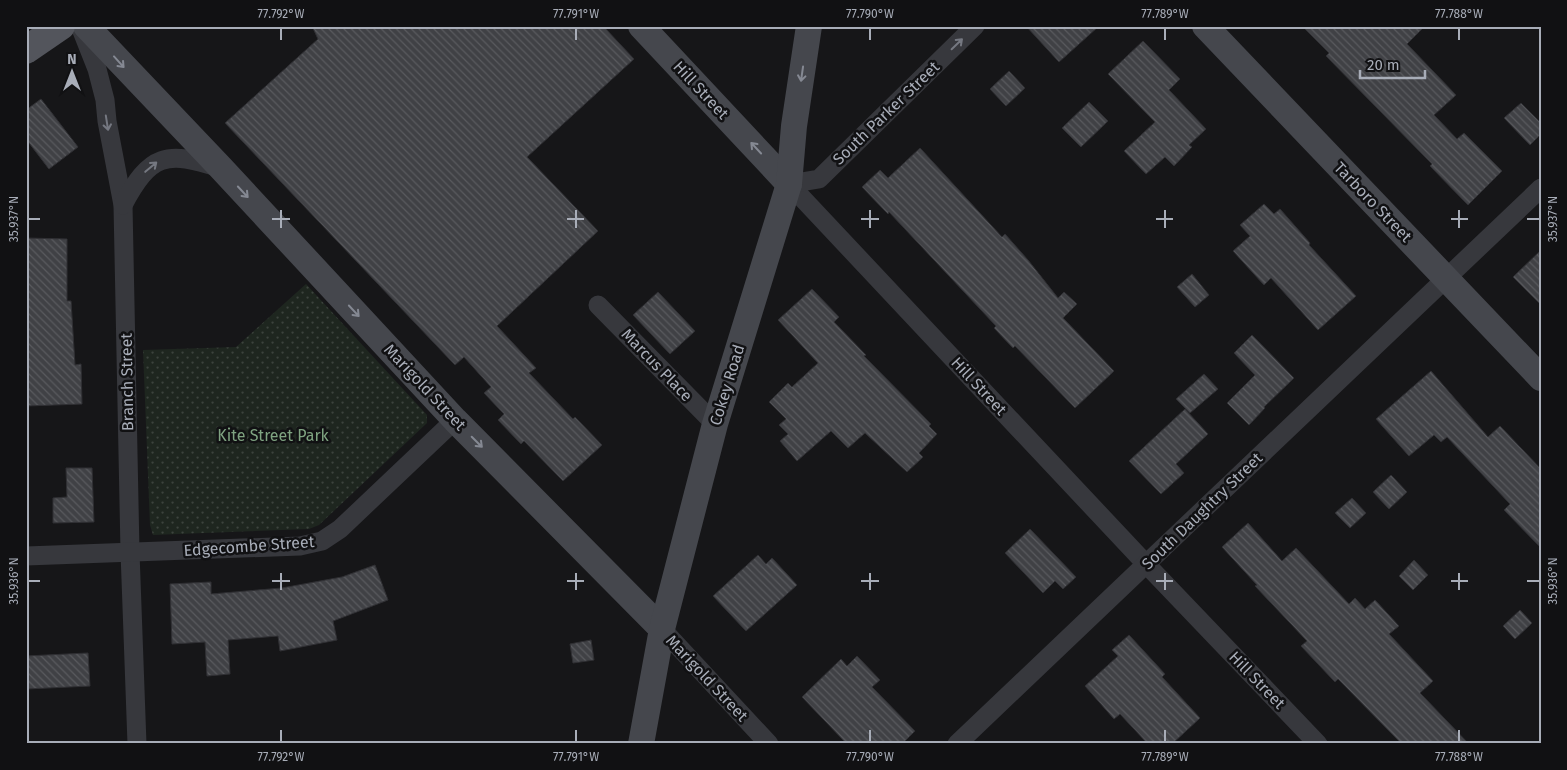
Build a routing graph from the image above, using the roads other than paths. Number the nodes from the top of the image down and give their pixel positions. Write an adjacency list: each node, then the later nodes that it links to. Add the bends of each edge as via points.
1 (61, 26): 8 (main road)
2 (80, 26): 12 (street, Branch Street, one-way to 12, via 98,69)
3 (86, 26): 9 (street, Marigold Street, one-way to 9)
4 (640, 26): 10 (street, Hill Street, one-way to 4)
5 (809, 26): 10 (street, Cokey Road, one-way to 10)
6 (975, 26): 10 (street, South Parker Street, one-way to 6, via 819,179)
7 (1205, 26): 13 (street, Tarboro Street)
8 (26, 50)
9 (221, 168): 12 (street, one-way to 9, via 142,174 156,162 184,158); 16 (street, Marigold Street, one-way to 16)
10 (789, 184): 17 (street, Cokey Road); 20 (street, Hill Street)
11 (1541, 188): 13 (street, South Daughtry Street)
12 (123, 205): 18 (street, Branch Street)
13 (1446, 279): 15 (street, Tarboro Street); 20 (street, South Daughtry Street)
14 (598, 305): 17 (street, Marcus Place)
15 (1541, 378)
16 (455, 420): 18 (street, Edgecombe Street, via 340,529 322,541 300,546); 21 (street, Marigold Street, one-way to 21)
17 (715, 424): 21 (street, Cokey Road)
18 (130, 552): 19 (street, Edgecombe Street); 22 (street, Branch Street)
19 (26, 556)
20 (1146, 564): 25 (street, South Daughtry Street); 26 (street, Hill Street)
21 (662, 629): 23 (street, Cokey Road); 24 (street, Marigold Street)
22 (137, 744)
23 (641, 744)
24 (769, 744)
25 (958, 744)
26 (1318, 744)

